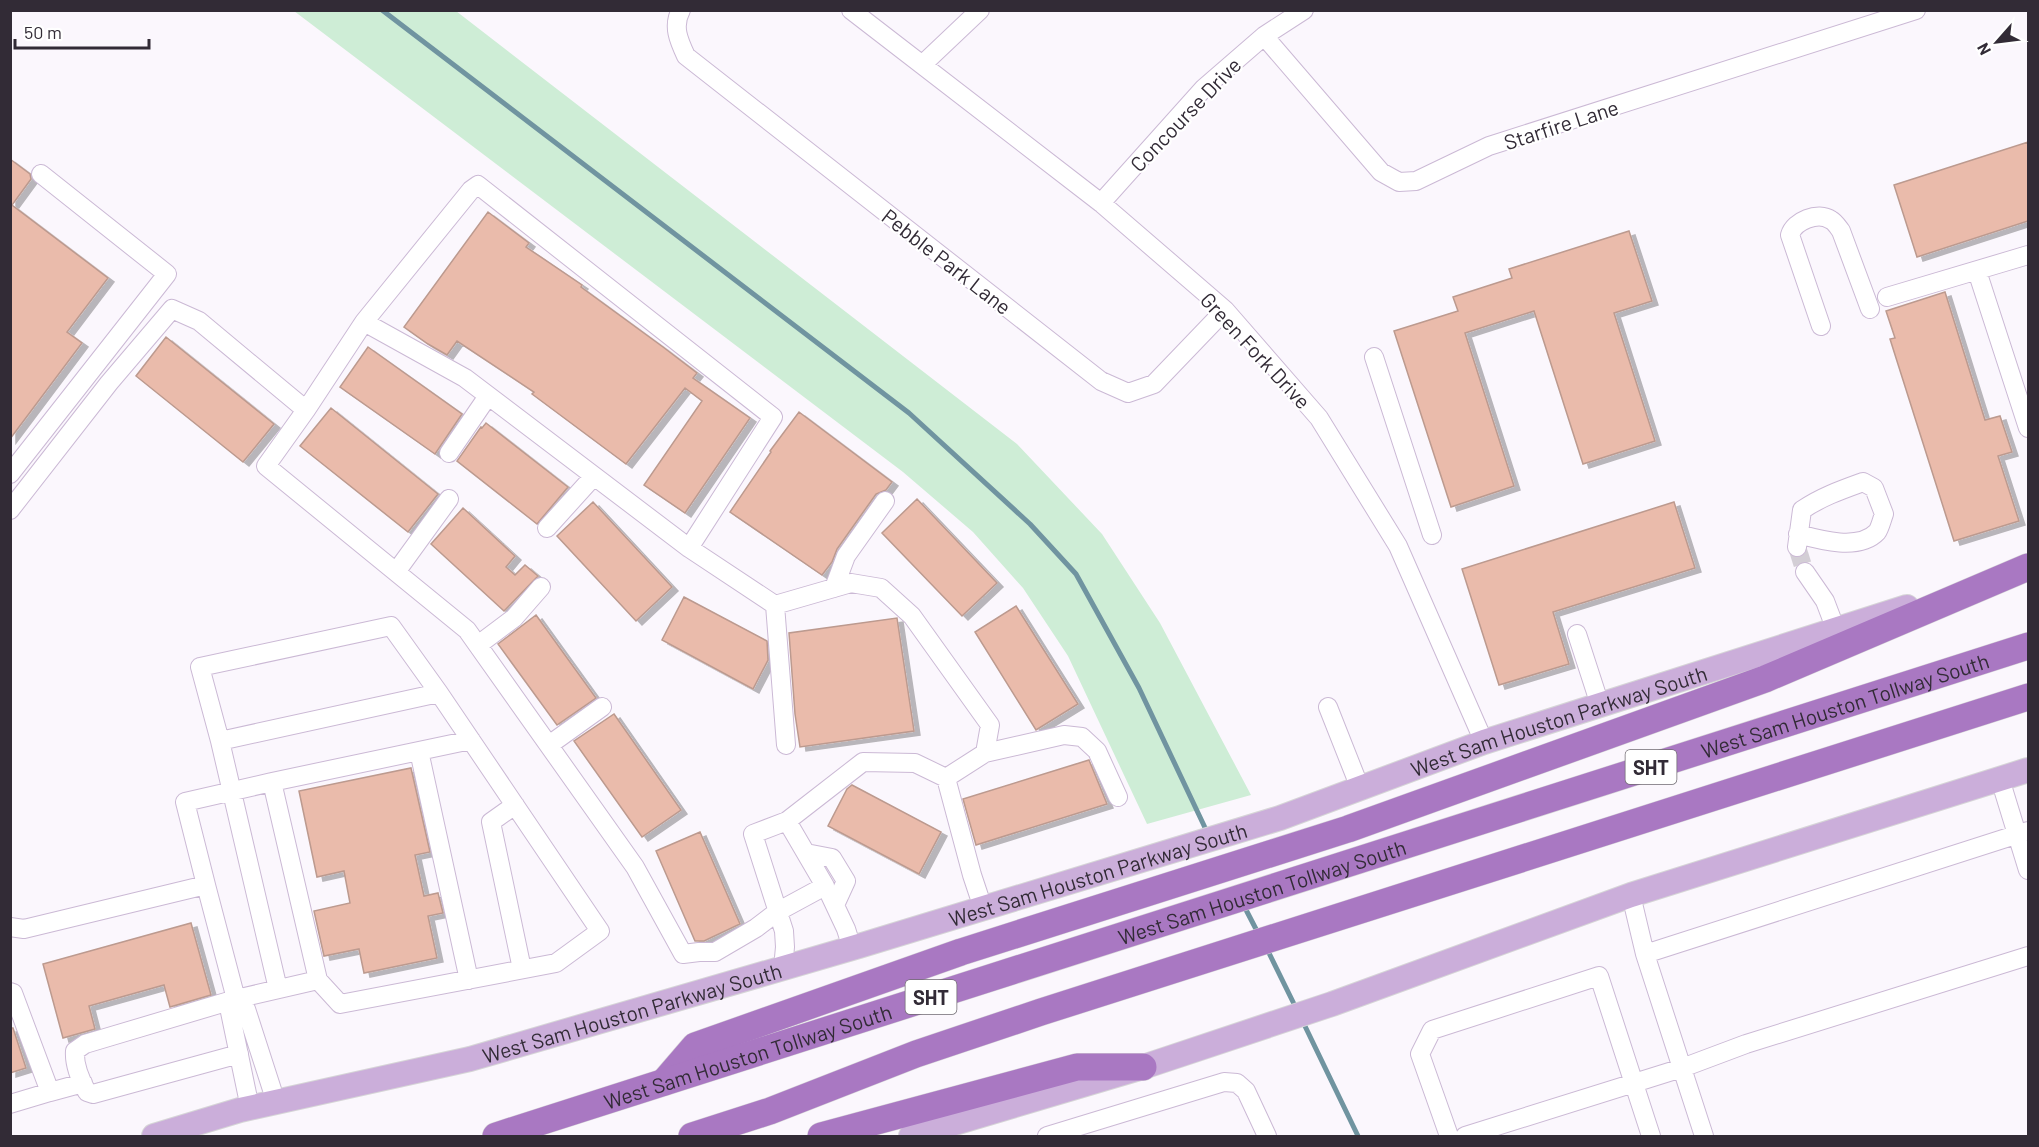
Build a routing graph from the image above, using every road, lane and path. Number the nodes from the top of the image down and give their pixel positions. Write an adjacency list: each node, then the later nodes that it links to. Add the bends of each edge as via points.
1 (681, 10): 14 (street, Pebble Park Lane, via 676,36 686,56 1101,381 1128,393 1154,384)
2 (851, 10): 7 (street, Green Fork Drive)
3 (980, 10): 7 (street)
4 (1304, 10): 6 (street, Concourse Drive)
5 (1917, 10): 6 (street, Starfire Lane, via 1489,146 1416,182 1399,182 1381,172)
6 (1264, 36): 9 (street, Concourse Drive, via 1204,88)
7 (923, 64): 9 (street, Green Fork Drive)
8 (41, 174): 22 (street, via 167,274)
9 (1101, 203): 14 (street, Green Fork Drive)
10 (2028, 255): 11 (street)
11 (1977, 271): 12 (street); 20 (street)
12 (1887, 297)
13 (1870, 309): 16 (street, via 1841,231 1824,216 1799,222 1790,235)
14 (1225, 310): 48 (street, Green Fork Drive, via 1319,418 1398,546)
15 (364, 322): 18 (street, via 465,378); 19 (street); 30 (street, via 478,185 773,417)
16 (1821, 326)
17 (1374, 357): 28 (street)
18 (488, 396): 21 (street); 23 (street)
19 (306, 410): 26 (street, via 199,321 172,309); 32 (street, via 266,466)
20 (2028, 428)
21 (449, 453)
22 (10, 474)
23 (594, 476): 27 (street); 30 (street)
24 (449, 500): 32 (street)
25 (885, 501): 35 (street, via 846,556)
26 (10, 510)
27 (547, 528)
28 (1432, 536)
29 (1798, 540): 29 (street, via 1802,510 1863,482 1874,488 1884,514 1877,531 1863,540)
30 (689, 548): 36 (street)
31 (2028, 567): 37 (main road, West Sam Houston Parkway South); 86 (highway, via 1765,679 1359,825 961,952 695,1046)
32 (396, 572): 39 (street, via 467,630)
33 (1805, 572): 37 (street, via 1825,600)
34 (541, 587): 39 (street, via 514,618)
35 (834, 588): 36 (street); 52 (street, via 851,583 881,588 912,616 990,726)
36 (776, 605): 50 (street)
37 (1836, 630): 43 (main road, West Sam Houston Parkway South)
38 (1577, 634): 43 (street)
39 (478, 645): 49 (street)
40 (2028, 646): 86 (highway, West Sam Houston Tollway South / SHT)
41 (439, 693): 46 (street); 47 (street); 47 (street, via 391,626 200,667)
42 (2028, 697): 96 (highway, SHT, via 927,1051)
43 (1600, 705): 48 (main road, West Sam Houston Parkway South)
44 (602, 707): 49 (street)
45 (1328, 707): 57 (street)
46 (471, 740): 51 (street); 60 (street)
47 (220, 741): 58 (street)
48 (1484, 742): 57 (main road, West Sam Houston Parkway South)
49 (549, 745): 70 (street, via 635,867 683,954 715,952)
50 (786, 745)
51 (419, 750): 56 (street); 78 (street)
52 (985, 753): 54 (street); 59 (street, via 1064,735 1082,737 1096,751)
53 (2028, 770): 55 (main road)
54 (946, 778): 61 (street, via 915,763 863,762); 69 (street)
55 (2000, 779): 62 (street); 67 (main road)
56 (272, 782): 58 (street); 77 (street)
57 (1360, 788): 69 (main road, West Sam Houston Parkway South, via 1280,818)
58 (232, 791): 65 (street, via 185,802); 79 (street)
59 (1118, 797)
60 (515, 805): 76 (street, via 490,822); 76 (street, via 600,931 556,963)
61 (787, 821): 63 (street); 70 (street, via 753,834)
62 (2023, 833): 64 (street); 73 (street)
63 (806, 854): 66 (street); 68 (street, via 832,858 846,881)
64 (2028, 870)
65 (206, 885): 71 (street, via 24,929); 81 (street)
66 (825, 886): 68 (street); 70 (street)
67 (1631, 895): 73 (street); 83 (main road, via 1332,1004)
68 (835, 905): 72 (street)
69 (983, 908): 72 (main road, West Sam Houston Parkway South)
70 (777, 912): 75 (street, via 784,931)
71 (10, 927)
72 (852, 948): 75 (main road, West Sam Houston Parkway South)
73 (1645, 954): 84 (street)
74 (2028, 956): 84 (street, via 1746,1044)
75 (783, 968): 89 (main road, West Sam Houston Parkway South, via 470,1059)
76 (522, 969): 78 (street)
77 (318, 980): 78 (street, via 340,1004); 79 (street)
78 (469, 980)
79 (278, 989): 81 (street)
80 (10, 992): 88 (street)
81 (236, 999): 82 (street, via 230,1012); 85 (street, via 79,1047 75,1058); 89 (street, via 246,1009)
82 (239, 1054): 85 (street, via 93,1094 87,1092); 91 (street)
83 (1143, 1067): 97 (highway, via 1077,1067); 98 (main road)
84 (1682, 1068): 87 (street); 103 (street)
85 (83, 1083): 88 (street)
86 (663, 1083): 95 (highway, West Sam Houston Tollway South / SHT)
87 (1633, 1083): 92 (street); 100 (street, via 1599,976 1432,1030 1420,1054); 102 (street)
88 (50, 1092): 90 (street)
89 (276, 1102): 91 (main road, West Sam Houston Parkway South)
90 (10, 1104)
91 (249, 1108): 94 (main road, West Sam Houston Parkway South)
92 (1495, 1132): 101 (street)
93 (1059, 1135): 99 (street, via 1224,1082 1237,1083 1246,1091)
94 (154, 1137)
95 (496, 1137)
96 (692, 1137)
97 (821, 1137)
98 (910, 1137)
99 (1267, 1137)
100 (1449, 1137)
101 (1465, 1137)
102 (1651, 1137)
103 (1704, 1137)

